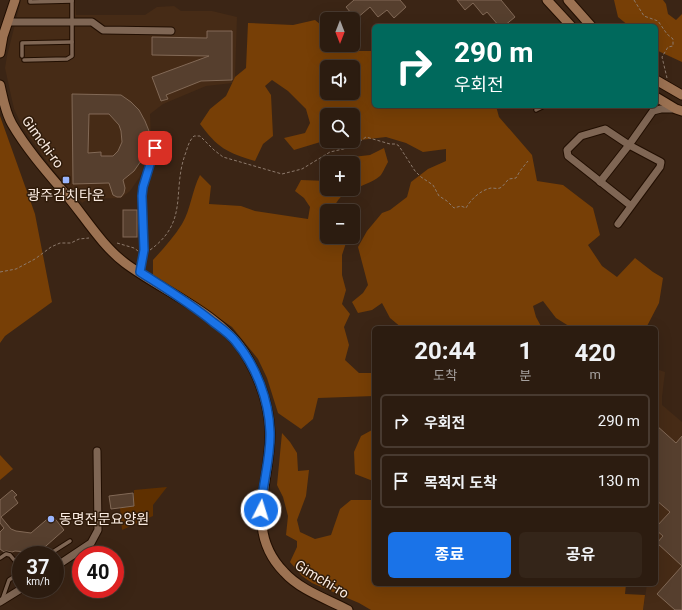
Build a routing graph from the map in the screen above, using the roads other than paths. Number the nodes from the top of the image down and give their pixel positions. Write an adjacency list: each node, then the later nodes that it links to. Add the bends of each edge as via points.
1 (15, 0): 6 (street)
2 (30, 0): 5 (lane)
3 (547, 0): 8 (street)
4 (568, 0): 9 (street)
5 (72, 1): 7 (lane)
6 (9, 22): 7 (street); 12 (street)
7 (72, 22): 10 (street, via 92,22 103,30); 11 (lane)
8 (569, 24)
9 (589, 24)
10 (171, 31)
11 (72, 42): 11 (lane, via 72,56 67,59 23,58 22,43)
12 (0, 53)
13 (658, 81): 15 (street)
14 (0, 85): 26 (street, Gimchi-ro, via 11,123 45,171 103,241 124,262)
15 (682, 95)
16 (658, 99): 20 (street)
17 (540, 108): 19 (lane)
18 (652, 109): 20 (street); 21 (street)
19 (536, 110)
20 (679, 110)
21 (629, 145): 23 (street); 23 (street, via 605,130 581,136 567,150 568,156); 24 (street, via 661,162)
22 (155, 148): 26 (lane, via 143,187 144,253)
23 (600, 182): 24 (street)
24 (631, 206): 25 (street)
25 (618, 224)
26 (140, 272): 36 (street, Gimchi-ro, via 199,310 226,331 243,351 264,397 269,425 269,454 261,521 267,546 273,558 292,579)
27 (97, 451): 32 (street, via 98,530 91,543)
28 (70, 541): 29 (lane)
29 (62, 546)
30 (12, 557): 31 (lane, via 6,554)
31 (0, 558)
32 (64, 561)
33 (12, 578): 35 (lane)
34 (12, 595): 35 (street)
35 (1, 602)
36 (348, 610)

